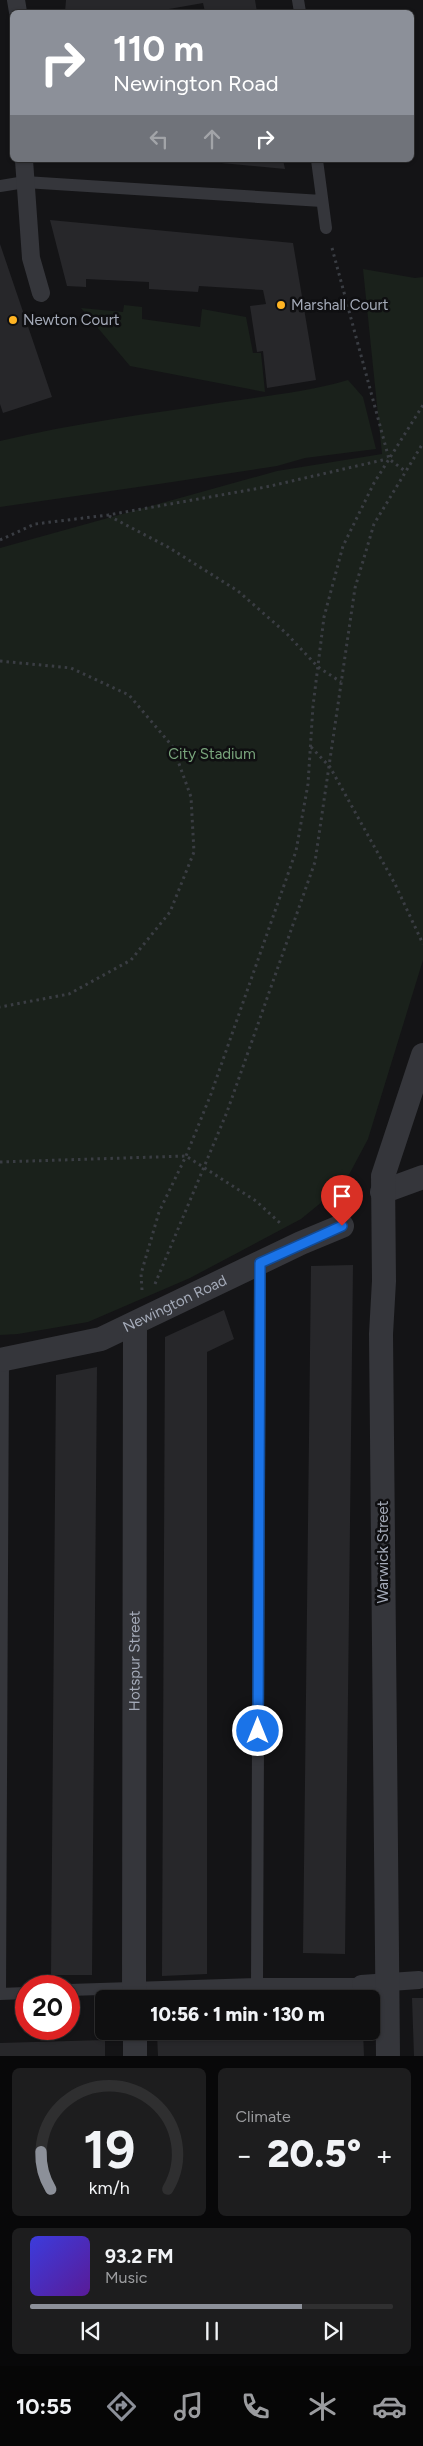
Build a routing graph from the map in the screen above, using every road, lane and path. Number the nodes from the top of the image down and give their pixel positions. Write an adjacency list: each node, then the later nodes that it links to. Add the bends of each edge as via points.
1 (24, 162): 3 (street)
2 (317, 162): 5 (lane)
3 (25, 182): 4 (lane); 5 (lane); 7 (street, via 31,258)
4 (0, 186)
5 (322, 201): 6 (lane)
6 (326, 228): 10 (path)
7 (41, 293)
8 (423, 405): 10 (path)
9 (423, 443): 11 (path)
10 (388, 459): 11 (path); 12 (path, via 266,487); 15 (path, via 343,546 324,617)
11 (405, 472): 16 (path, via 374,524 355,588)
12 (108, 515): 13 (path, via 35,524); 15 (path, via 168,547 238,591 286,633)
13 (0, 540)
14 (0, 661): 20 (path, via 70,668 129,695 173,747 191,797 194,852 170,912 131,960 69,994)
15 (318, 667): 16 (path); 17 (path)
16 (341, 682): 18 (path)
17 (311, 747): 18 (path); 22 (path, via 296,851)
18 (330, 767): 19 (path, via 395,884); 24 (path, via 315,862 227,1112)
19 (423, 944)
20 (0, 1007)
21 (422, 1064): 26 (street, Warwick Street, via 383,1176)
22 (186, 1156): 23 (path); 24 (path); 31 (path, via 159,1212 141,1274 142,1299)
23 (0, 1162)
24 (204, 1167): 28 (path, via 256,1201); 30 (path)
25 (423, 1177): 26 (street)
26 (382, 1192): 34 (street, Warwick Street)
27 (342, 1226): 28 (street, Newington Road)
28 (301, 1243): 29 (street, Newington Road)
29 (260, 1263): 31 (street, Newington Road); 35 (lane)
30 (151, 1289)
31 (136, 1325): 32 (street, Newington Road, via 101,1339); 37 (street, Hotspur Street)
32 (2, 1360): 42 (lane)
33 (421, 1980): 34 (street)
34 (387, 1982): 36 (street); 45 (street, Warwick Street)
35 (257, 1984): 36 (lane); 38 (lane)
36 (361, 1984)
37 (134, 1990)
38 (175, 1990)
39 (80, 1991): 40 (lane)
40 (95, 1991)
41 (15, 1993): 42 (lane)
42 (0, 1994)
43 (135, 2040): 44 (street)
44 (135, 2056)
45 (388, 2056)

